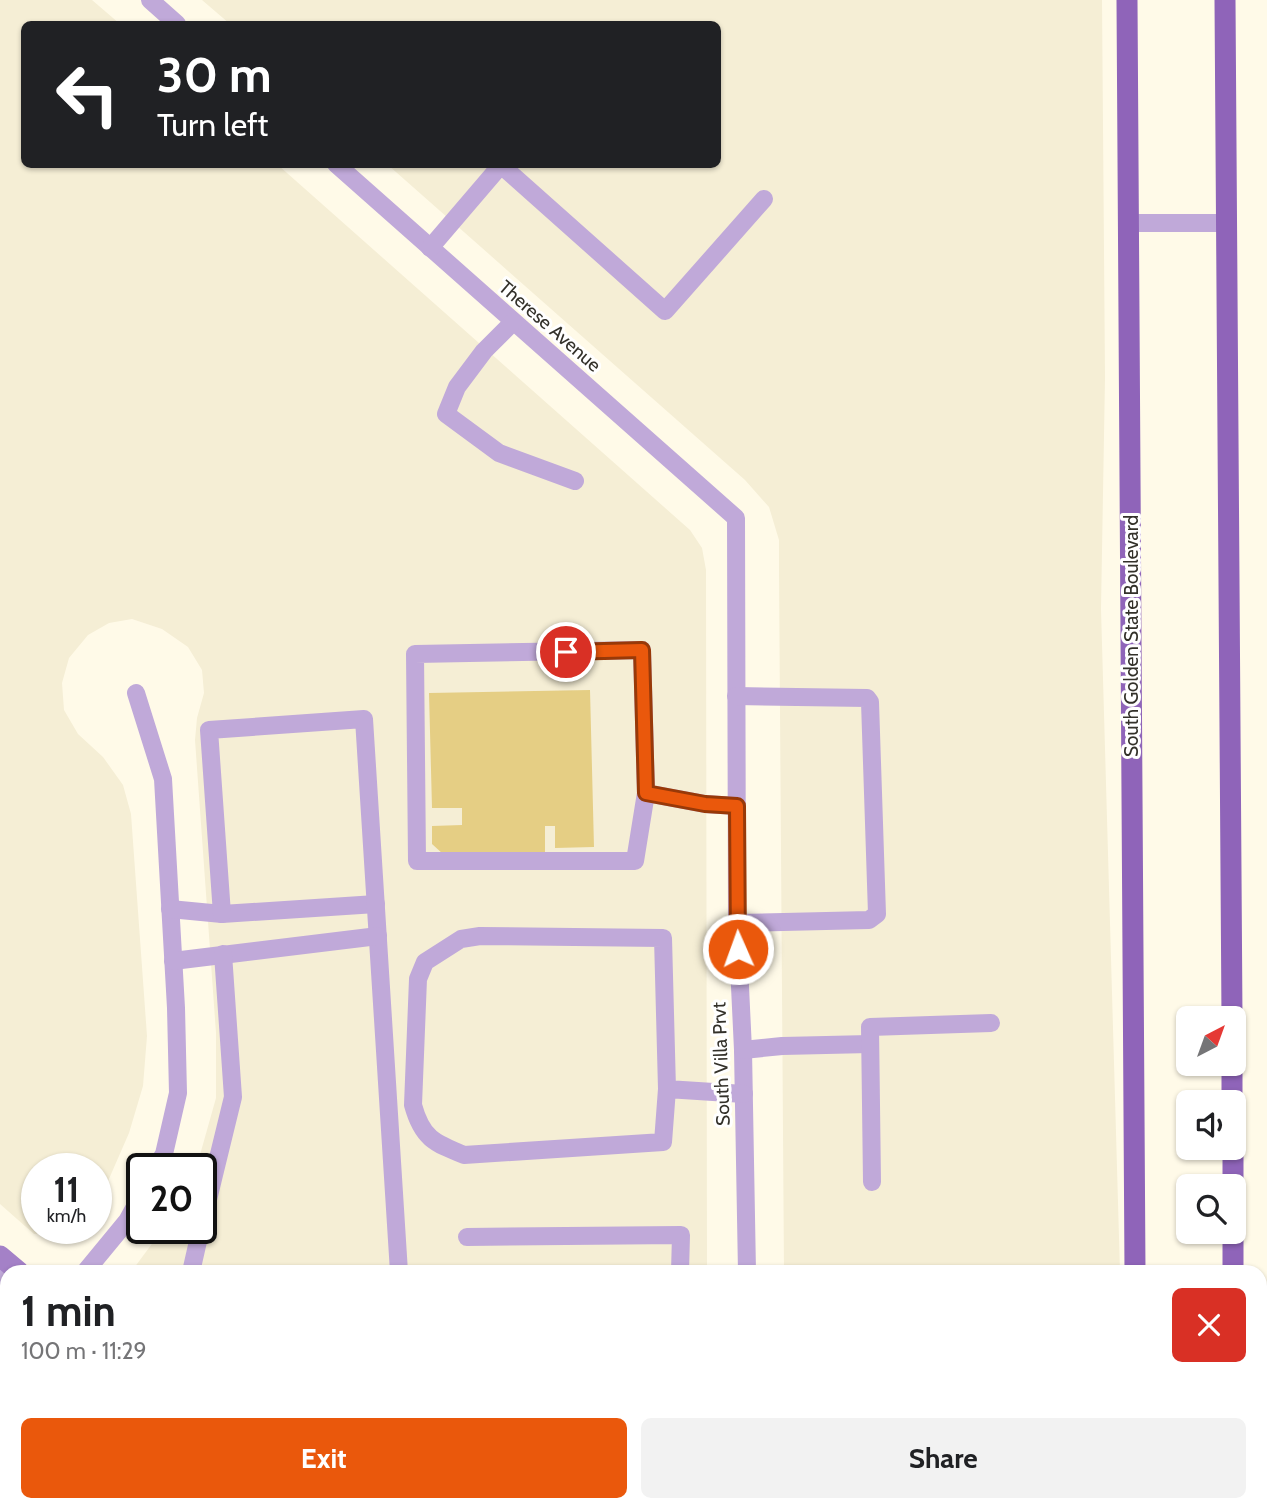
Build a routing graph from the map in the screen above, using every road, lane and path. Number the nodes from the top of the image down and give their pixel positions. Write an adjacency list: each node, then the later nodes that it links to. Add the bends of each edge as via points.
1 (150, 0): 4 (lane)
2 (1127, 0): 9 (main road, South Golden State Boulevard)
3 (1225, 0): 10 (main road)
4 (174, 21)
5 (340, 168): 11 (lane, Therese Avenue)
6 (498, 168): 11 (lane)
7 (504, 168): 8 (lane, via 665,311)
8 (764, 199)
9 (1129, 223): 10 (lane); 44 (main road, South Golden State Boulevard)
10 (1226, 223): 26 (main road)
11 (430, 248): 12 (lane, Therese Avenue)
12 (513, 321): 13 (lane, via 457,387 446,414 499,453); 14 (lane, Therese Avenue)
13 (575, 481)
14 (736, 518): 16 (lane, South Villa Prvt)
15 (136, 693): 20 (lane, via 163,779)
16 (736, 696): 18 (lane, South Villa Prvt); 22 (lane, via 867,698 870,702 877,914 869,920)
17 (646, 793): 17 (lane, via 642,650 415,654 416,861 635,861); 18 (lane)
18 (737, 806): 22 (lane, South Villa Prvt)
19 (376, 904): 21 (lane); 21 (lane, via 364,719 209,730); 23 (lane)
20 (170, 909): 21 (lane); 25 (lane)
21 (222, 914)
22 (737, 923): 29 (lane, South Villa Prvt)
23 (378, 936): 24 (lane); 41 (lane)
24 (223, 954): 25 (lane); 33 (lane, via 233,1097)
25 (173, 961): 32 (lane, via 178,1093)
26 (1232, 1006)
27 (991, 1023): 28 (lane, via 870,1027)
28 (870, 1044): 29 (lane); 34 (lane)
29 (743, 1050): 31 (lane, South Villa Prvt)
30 (667, 1089): 30 (lane, via 663,938 480,936 461,939 425,962 418,979 413,1105 418,1124 434,1143 464,1155 663,1142); 31 (lane)
31 (744, 1094): 43 (lane, South Villa Prvt)
32 (164, 1153)
33 (217, 1162)
34 (872, 1182)
35 (126, 1223): 39 (lane)
36 (467, 1237): 42 (lane, via 681,1235)
37 (197, 1244): 40 (lane)
38 (1233, 1244): 45 (main road)
39 (91, 1265)
40 (193, 1265)
41 (398, 1265)
42 (680, 1265)
43 (747, 1265)
44 (1135, 1265)
45 (1233, 1265)

